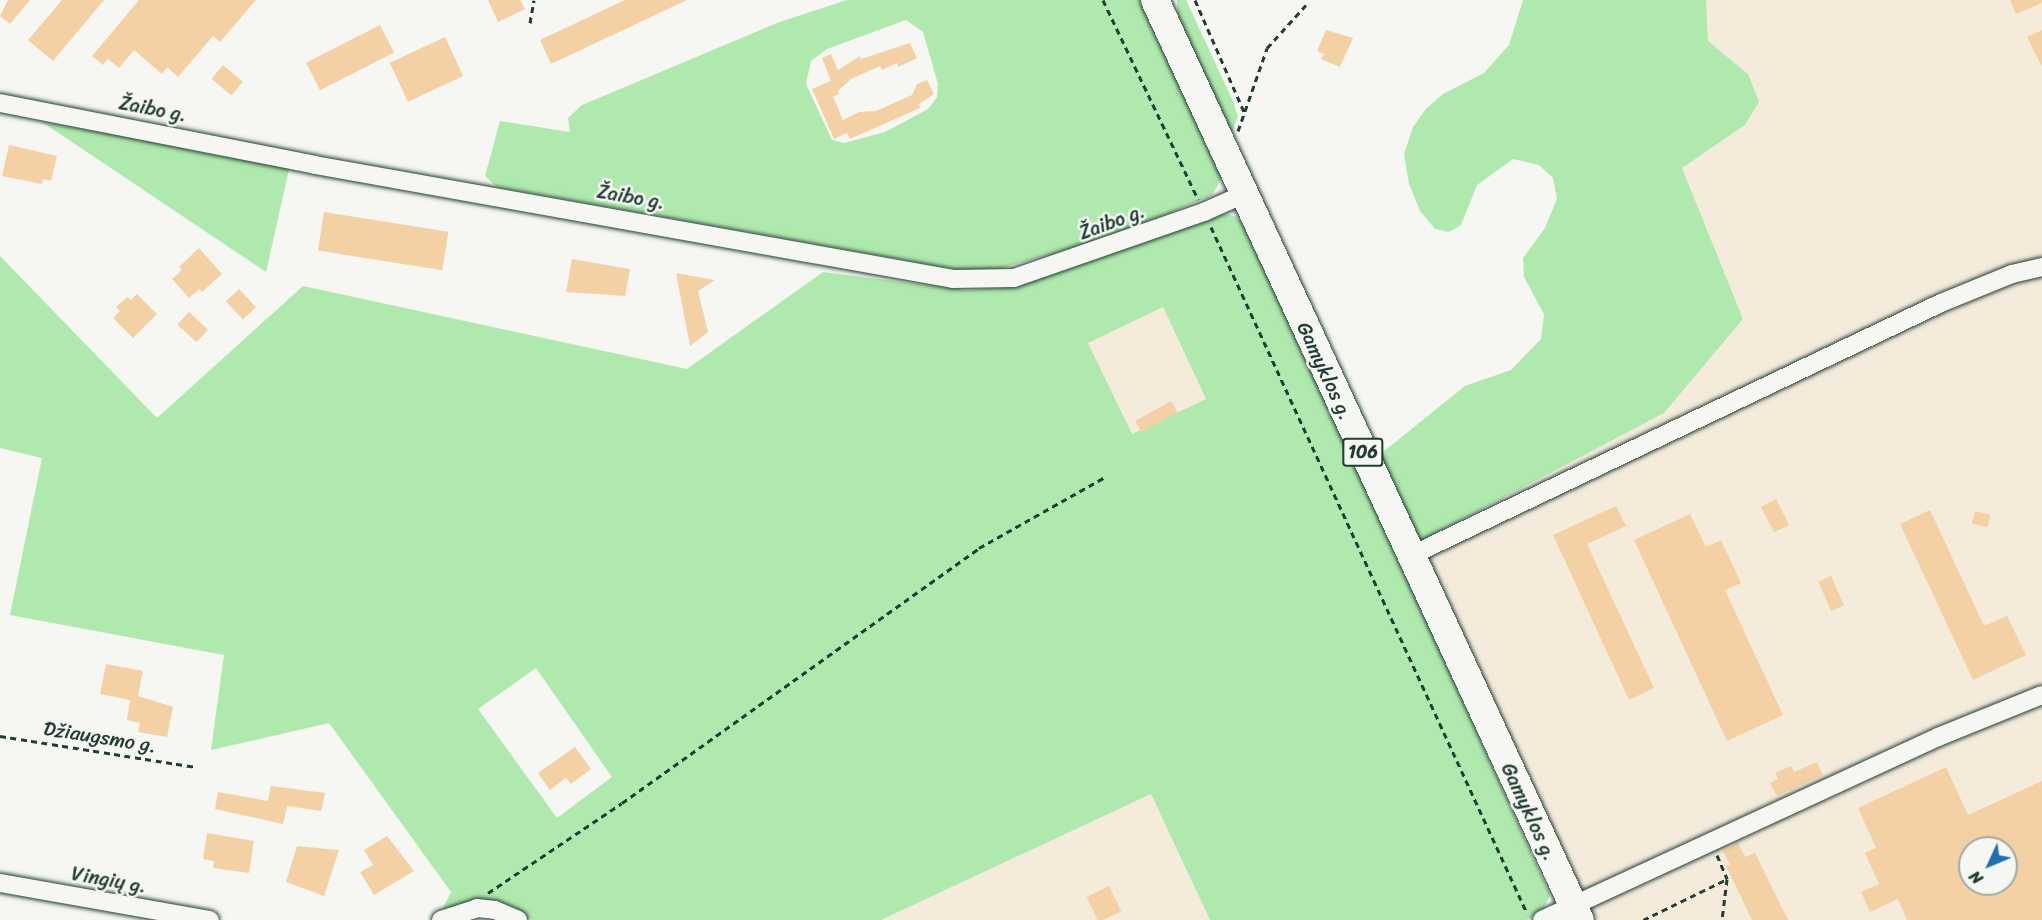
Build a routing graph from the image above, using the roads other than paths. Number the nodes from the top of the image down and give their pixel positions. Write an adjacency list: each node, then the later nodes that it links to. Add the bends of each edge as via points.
1 (1155, 0): 3 (main road, Gamyklos g. / 106)
2 (0, 103): 3 (street, Žaibo g., via 315,165 953,279 1014,278 1204,212)
3 (1244, 194): 5 (main road, Gamyklos g. / 106)
4 (2042, 267): 5 (street, via 2012,274 1941,303)
5 (1410, 556): 8 (main road, Gamyklos g. / 106)
6 (2042, 695): 8 (street, via 1711,840)
7 (0, 883): 9 (street, Vingių g.)
8 (1576, 912): 12 (street)
9 (210, 920)
10 (441, 920): 11 (street, via 477,908 495,909)
11 (518, 920)
12 (1542, 920)

